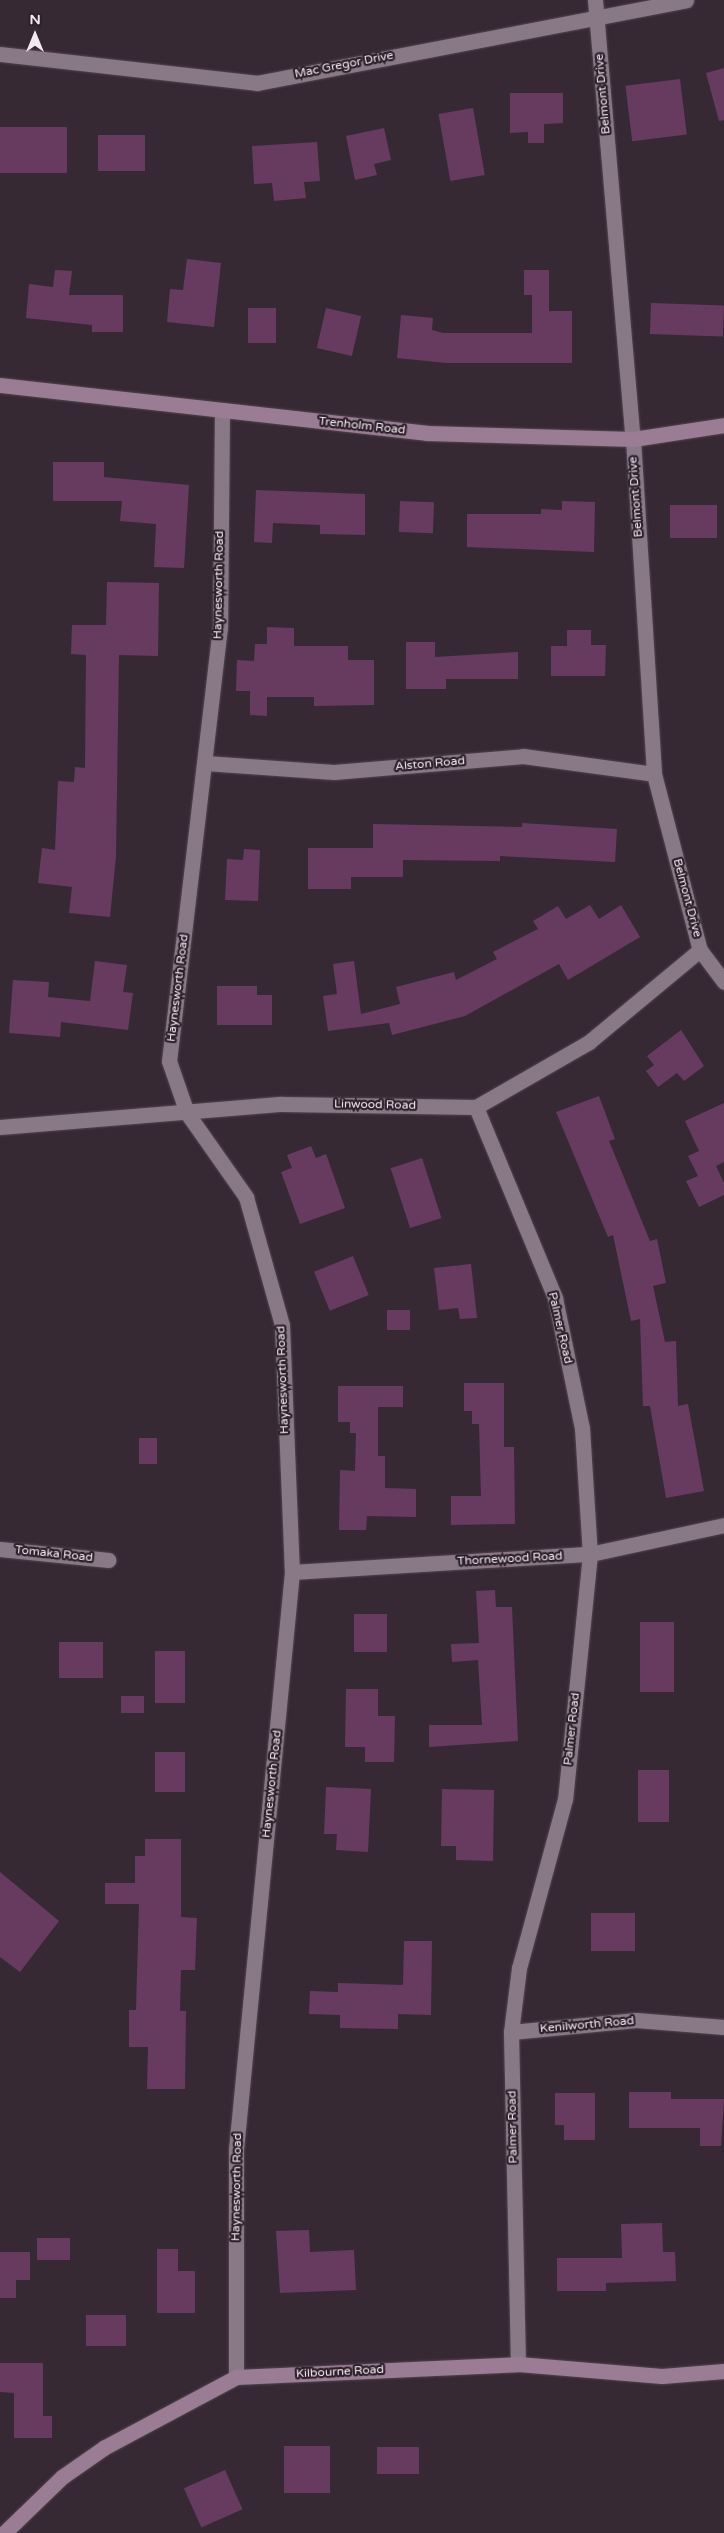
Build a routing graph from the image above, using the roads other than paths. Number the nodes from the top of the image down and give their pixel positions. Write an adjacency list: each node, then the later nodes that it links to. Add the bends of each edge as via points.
1 (686, 0): 2 (street, Mac Gregor Drive)
2 (596, 8): 3 (street, Mac Gregor Drive, via 257,83); 7 (street, Belmont Drive)
3 (0, 54)
4 (0, 386): 5 (street, Trenholm Road)
5 (222, 410): 7 (street, Trenholm Road, via 427,434); 8 (street, Haynesworth Road, via 220,627)
6 (724, 425): 7 (street, Trenholm Road)
7 (633, 439): 9 (street, Belmont Drive)
8 (205, 763): 9 (street, Alston Road, via 334,772 523,756); 13 (street, Haynesworth Road, via 169,1062)
9 (654, 774): 10 (street, Belmont Drive)
10 (700, 950): 11 (street, Belmont Drive); 12 (street, via 589,1042)
11 (724, 982)
12 (476, 1107): 13 (street, Linwood Road, via 282,1104); 17 (street, Palmer Road, via 556,1298 582,1428)
13 (187, 1113): 14 (street, Linwood Road); 19 (street, Haynesworth Road, via 246,1197 282,1325)
14 (0, 1127)
15 (724, 1525): 17 (street, Thornewood Road)
16 (0, 1549): 18 (street, Tomaka Road)
17 (590, 1554): 19 (street, Thornewood Road); 21 (street, Palmer Road, via 565,1799 519,1968)
18 (108, 1560)
19 (292, 1572): 24 (street, Haynesworth Road, via 236,2149)
20 (724, 2027): 21 (street, Kenilworth Road, via 636,2020)
21 (511, 2032): 22 (street, Palmer Road)
22 (518, 2364): 23 (street, Kilbourne Road, via 662,2376); 24 (street, Kilbourne Road)
23 (724, 2371)
24 (236, 2377): 25 (street, Kilbourne Road, via 105,2447 62,2477)
25 (4, 2533)

